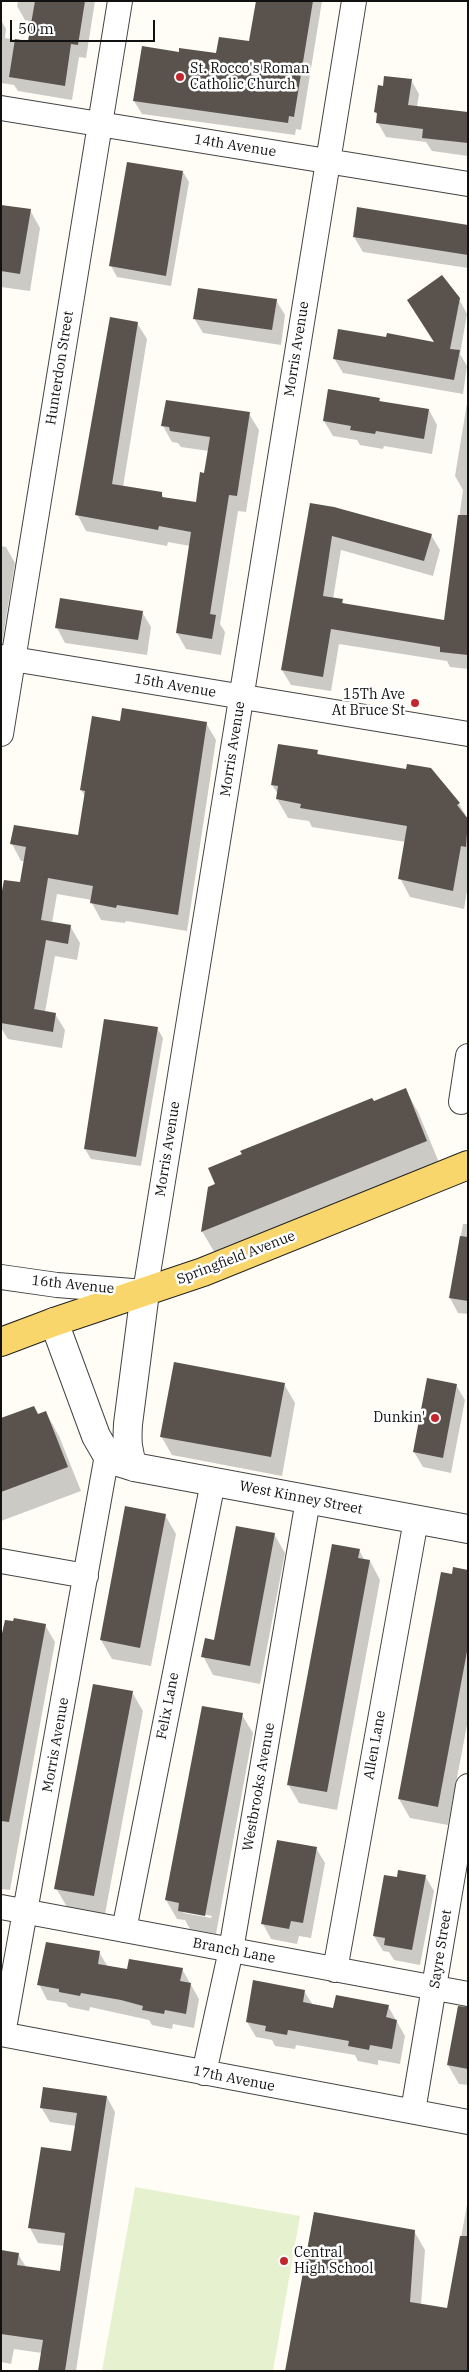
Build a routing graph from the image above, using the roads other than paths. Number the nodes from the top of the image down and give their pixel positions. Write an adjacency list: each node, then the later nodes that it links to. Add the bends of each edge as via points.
1 (120, 1): 4 (street, Hunterdon Street)
2 (354, 1): 5 (street, Morris Avenue)
3 (1, 108): 4 (street, 14th Avenue)
4 (99, 125): 5 (street, 14th Avenue); 7 (street, Hunterdon Street)
5 (328, 160): 6 (street, 14th Avenue); 8 (street, Morris Avenue)
6 (468, 184)
7 (7, 658): 8 (street, 15th Avenue); 9 (street, Hunterdon Street)
8 (241, 697): 10 (street, 15th Avenue); 15 (street, Morris Avenue)
9 (1, 734)
10 (468, 734)
11 (468, 1056): 12 (street)
12 (462, 1102)
13 (468, 1165): 15 (main road, Springfield Avenue, via 236,1259)
14 (1, 1277): 15 (street, 16th Avenue)
15 (145, 1292): 16 (main road, Springfield Avenue); 19 (street, Morris Avenue, via 128,1424 128,1455)
16 (54, 1322): 17 (main road, Springfield Avenue); 18 (street, via 96,1436)
17 (1, 1342)
18 (107, 1455): 19 (street); 25 (street, Morris Avenue)
19 (134, 1467): 20 (street, West Kinney Street)
20 (213, 1482): 21 (street, West Kinney Street); 29 (street, Felix Lane)
21 (308, 1500): 22 (street, West Kinney Street); 30 (street, Westbrooks Avenue)
22 (416, 1520): 23 (street, West Kinney Street); 31 (street, Allen Lane)
23 (468, 1529)
24 (1, 1561): 25 (street)
25 (86, 1576): 28 (street, Morris Avenue)
26 (468, 1786): 32 (street, Sayre Street)
27 (1, 1907): 28 (street, Branch Lane)
28 (26, 1912): 29 (street, Branch Lane); 34 (street, Morris Avenue)
29 (124, 1930): 30 (street, Branch Lane)
30 (231, 1950): 31 (street, Branch Lane); 35 (street, Westbrooks Avenue)
31 (335, 1970): 32 (street, Branch Lane)
32 (435, 1988): 33 (street, Branch Lane); 36 (street, Sayre Street)
33 (468, 1994)
34 (2, 2034): 35 (street, 17th Avenue)
35 (204, 2073): 36 (street, 17th Avenue)
36 (413, 2111): 37 (street, 17th Avenue)
37 (468, 2122)

